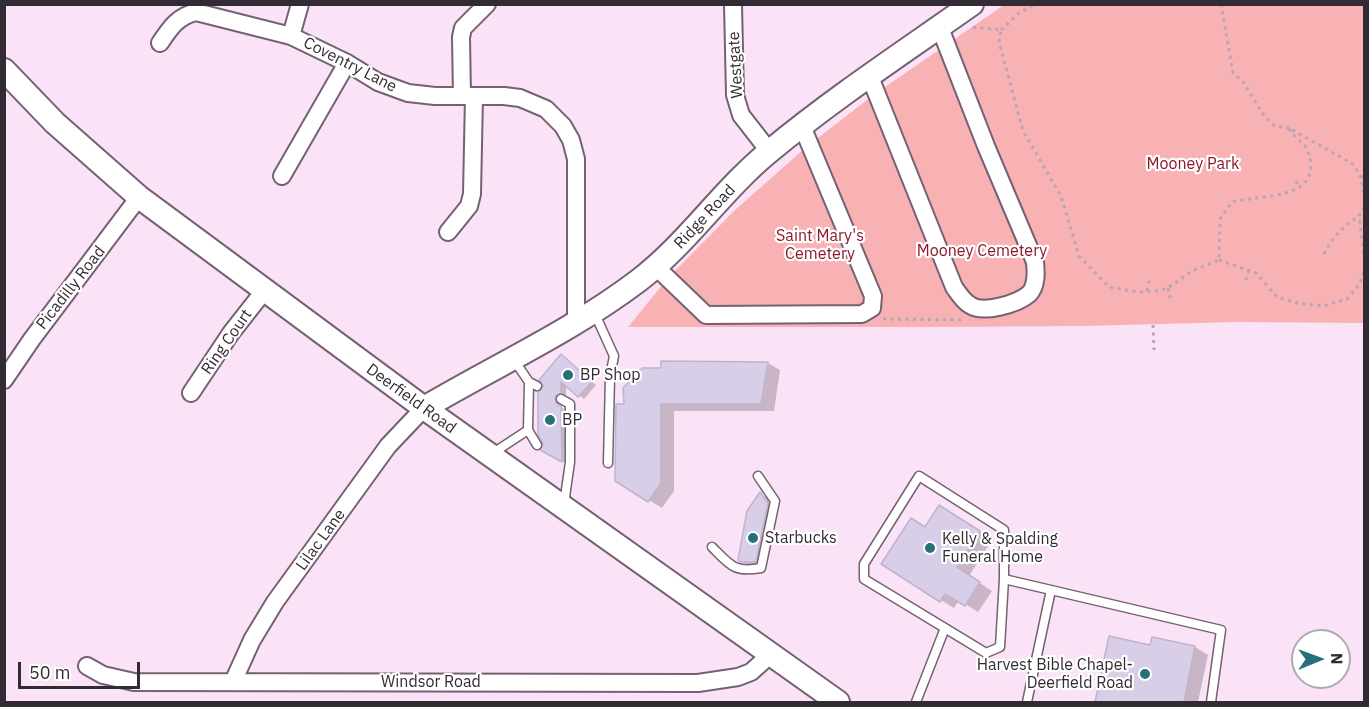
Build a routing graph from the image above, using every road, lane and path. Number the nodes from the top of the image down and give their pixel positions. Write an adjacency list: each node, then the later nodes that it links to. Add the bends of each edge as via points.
1 (300, 4): 9 (street)
2 (487, 4): 14 (street, via 463,28 461,37)
3 (733, 4): 17 (street, Westgate, via 735,95 741,116)
4 (972, 4): 8 (main road, Ridge Road)
5 (1035, 4): 7 (path)
6 (1221, 4): 16 (path, via 1233,73 1244,83 1265,117 1275,126)
7 (1001, 30): 8 (path, via 968,27); 38 (path, via 999,42 1023,131 1061,196 1079,256 1109,287)
8 (943, 35): 13 (main road, Ridge Road); 41 (street, via 1035,262 1034,286 1028,294)
9 (291, 36): 10 (street, Coventry Lane, via 196,12 175,21); 11 (street, Coventry Lane)
10 (160, 43)
11 (347, 63): 14 (street, Coventry Lane, via 378,82 408,93); 19 (street)
12 (4, 70): 24 (main road, Deerfield Road, via 55,123)
13 (870, 77): 15 (main road, Ridge Road); 41 (street, via 954,287 971,307)
14 (468, 96): 27 (street, via 472,194 469,206); 42 (street, Coventry Lane, via 520,98 546,110 571,140 577,172)
15 (802, 126): 17 (main road, Ridge Road); 40 (street, via 873,296)
16 (1289, 128): 20 (path, via 1353,164); 22 (path, via 1306,147 1311,165 1308,180)
17 (769, 152): 31 (main road, Ridge Road)
18 (1365, 172): 20 (path)
19 (282, 176)
20 (1361, 178): 23 (path)
21 (1296, 181): 22 (path)
22 (1299, 188): 30 (path, via 1287,194 1232,202 1220,219)
23 (1365, 197)
24 (140, 198): 37 (main road, Deerfield Road); 46 (street, Picadilly Road)
25 (1365, 207): 26 (path)
26 (1359, 216): 28 (path, via 1340,229); 29 (path)
27 (448, 232)
28 (1324, 254)
29 (1365, 255)
30 (1219, 260): 32 (path); 36 (path, via 1192,271)
31 (656, 267): 40 (street, via 706,315 862,314); 42 (main road, Ridge Road)
32 (1249, 269): 33 (path, via 1277,297 1323,306 1347,299); 34 (path)
33 (1365, 272)
34 (1246, 280)
35 (1149, 281): 38 (path)
36 (1168, 288): 38 (path); 39 (path)
37 (264, 291): 47 (street, Ring Court); 51 (main road, Deerfield Road)
38 (1147, 291)
39 (1170, 298)
40 (870, 310): 41 (path, via 880,319 967,320)
41 (984, 310)
42 (584, 317): 45 (main road, Ridge Road); 61 (lane, via 614,356)
43 (1153, 325): 44 (path)
44 (1154, 350)
45 (513, 358): 48 (lane, via 533,384); 51 (main road, Ridge Road)
46 (4, 380)
47 (191, 393)
48 (528, 399): 50 (lane); 53 (lane)
49 (561, 399): 54 (lane, via 570,404)
50 (538, 404)
51 (424, 408): 60 (main road, Deerfield Road); 70 (street, Lilac Lane, via 388,446 276,603 252,640)
52 (560, 417): 54 (lane)
53 (528, 419): 55 (lane); 56 (lane)
54 (570, 423): 58 (lane)
55 (538, 424)
56 (528, 430): 59 (lane); 60 (lane)
57 (560, 436): 58 (lane)
58 (570, 442): 63 (lane, via 565,460)
59 (537, 446)
60 (490, 455): 63 (main road, Deerfield Road)
61 (608, 463)
62 (758, 476): 64 (lane, via 775,501 761,568 745,571 729,564)
63 (563, 508): 68 (main road, Deerfield Road)
64 (712, 547)
65 (1004, 579): 66 (lane); 67 (lane, via 1000,647 986,653); 67 (lane, via 1004,530 920,476 864,564 864,579)
66 (1051, 590): 73 (lane); 74 (lane, via 1221,630)
67 (945, 628): 72 (lane)
68 (770, 655): 70 (street, Windsor Road, via 751,672 698,683); 71 (main road, Deerfield Road)
69 (87, 666): 70 (street, Windsor Road, via 103,675 134,682)
70 (233, 682)
71 (838, 702)
72 (916, 702)
73 (1028, 702)
74 (1211, 702)

